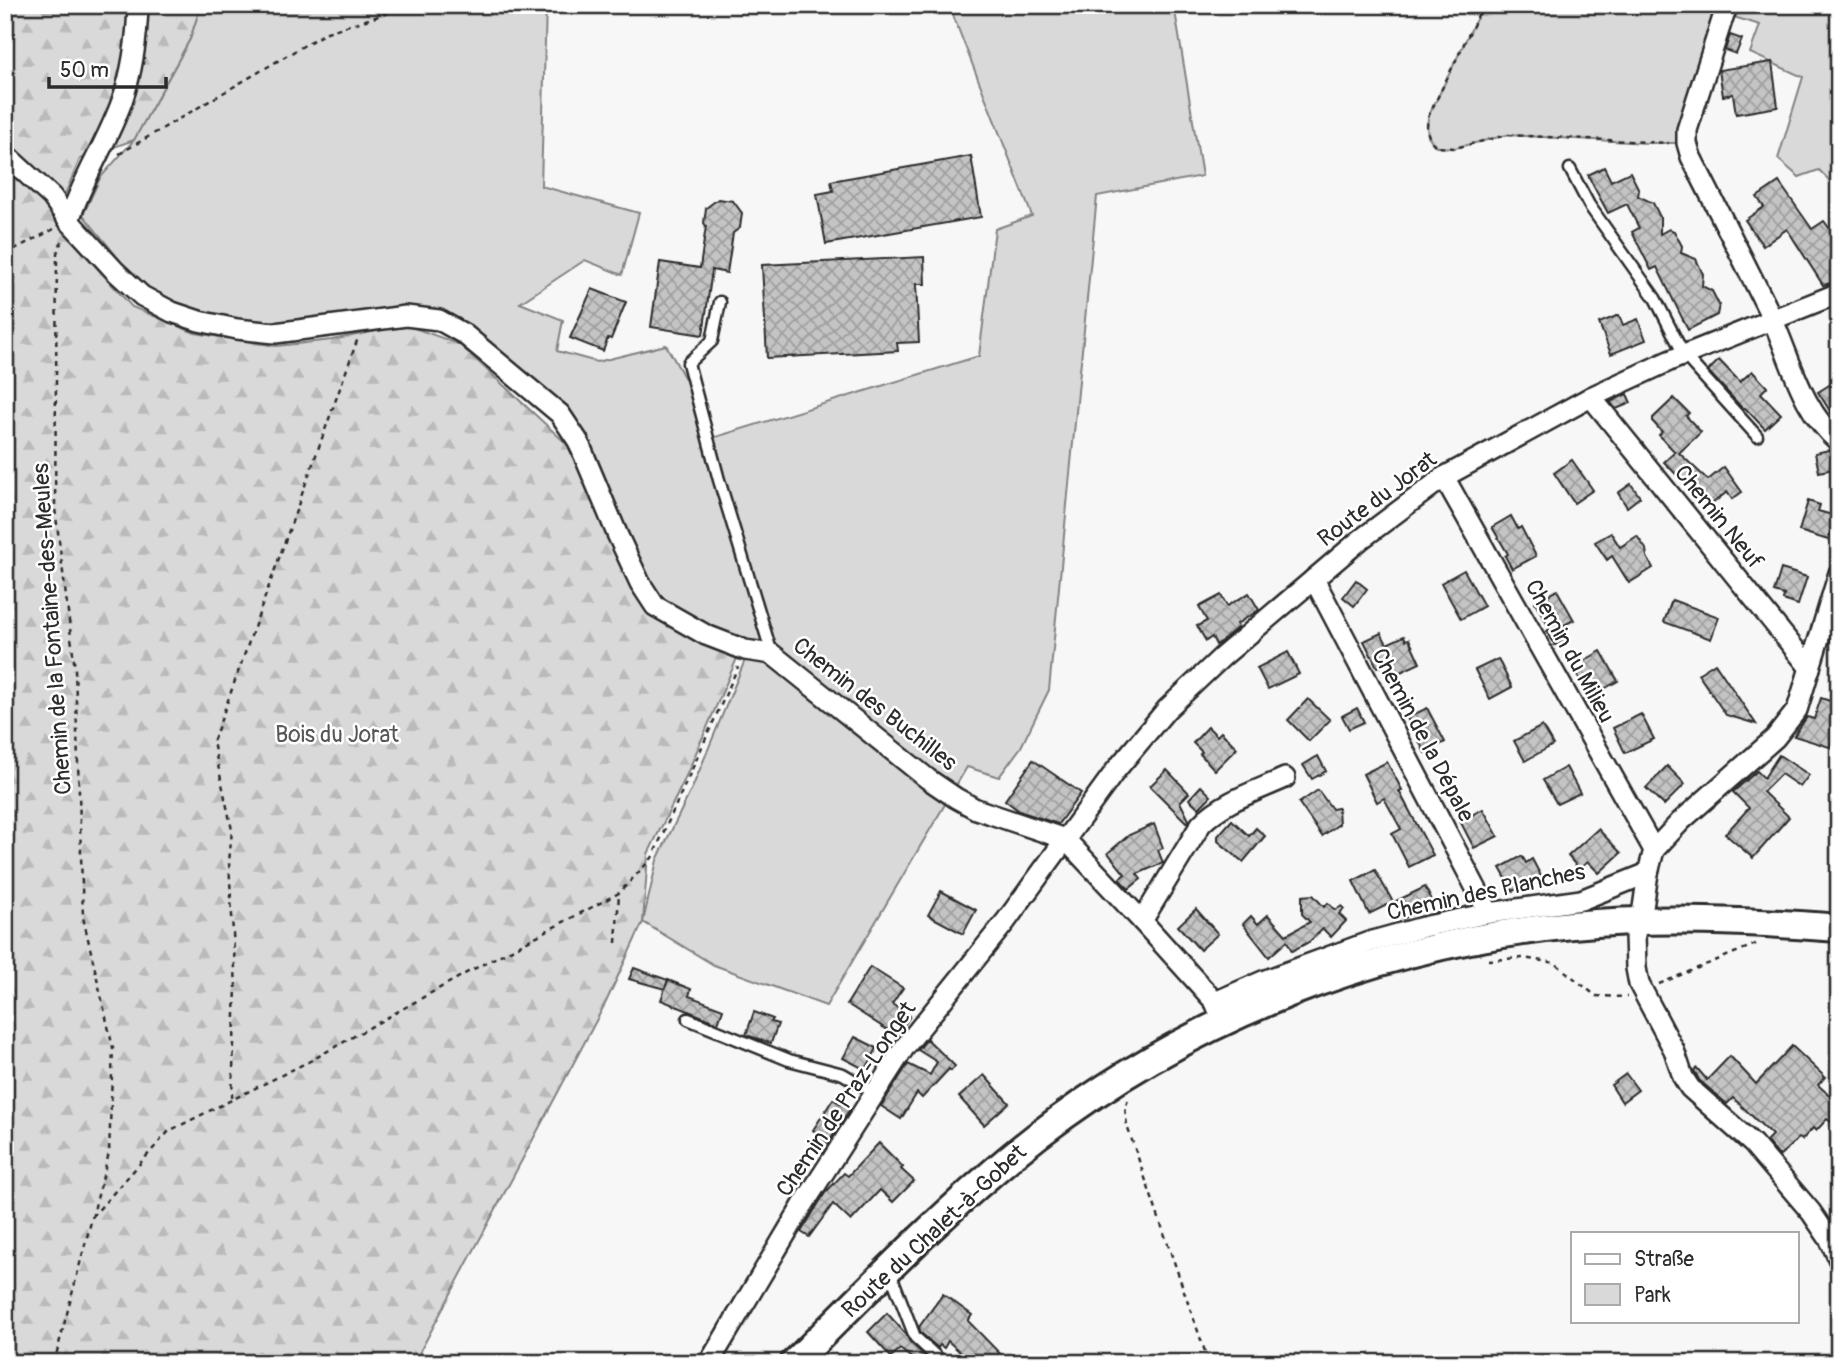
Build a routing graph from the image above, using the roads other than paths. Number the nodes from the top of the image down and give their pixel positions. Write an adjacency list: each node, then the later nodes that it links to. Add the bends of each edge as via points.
1 (138, 5): 5 (street, via 128,82)
2 (1729, 5): 8 (street, via 1687,130 1687,143)
3 (5, 154): 5 (street, Chemin des Buchilles, via 52,197)
4 (1570, 169): 9 (lane, via 1589,205 1655,298)
5 (69, 221): 16 (street, Chemin des Buchilles, via 142,296 172,312 275,333 406,317 439,320 464,334 560,414 578,441 623,548 655,606 706,635 745,650)
6 (1839, 293): 8 (street, Route du Jorat)
7 (720, 302): 16 (lane, via 712,341 688,363)
8 (1772, 319): 9 (street, Route du Jorat); 12 (street, via 1810,409 1820,426)
9 (1684, 355): 10 (street, Route du Jorat); 11 (lane)
10 (1591, 397): 13 (street, Route du Jorat); 17 (street, Chemin Neuf)
11 (1756, 436)
12 (1839, 442)
13 (1444, 477): 15 (street, Route du Jorat); 20 (street, Chemin du Milieu)
14 (1839, 573): 17 (street)
15 (1314, 579): 19 (street, Route du Jorat, via 1167,709); 22 (street, Chemin de la Dépale)
16 (772, 654): 19 (street, Chemin des Buchilles, via 956,798)
17 (1810, 668): 20 (street, via 1797,710 1775,738)
18 (1285, 778): 23 (street, via 1209,815)
19 (1065, 839): 23 (street, Chemin des Buchilles); 28 (street, Chemin de Praz-Longet, via 904,1048)
20 (1654, 850): 21 (street)
21 (1648, 873): 22 (street, Chemin des Planches, via 1581,900); 24 (street)
22 (1489, 913): 26 (street, Chemin des Planches, via 1369,943 1263,981)
23 (1142, 920): 26 (street, Chemin des Buchilles)
24 (1639, 921): 25 (main road, Route du Chalet-à-Gobet); 26 (main road, Route du Chalet-à-Gobet, via 1495,935 1431,948); 29 (street, via 1635,961 1639,984 1680,1062 1683,1077 1753,1144 1811,1212)
25 (1839, 928)
26 (1219, 1012): 30 (main road, Route du Chalet-à-Gobet, via 1039,1135 964,1197)
27 (688, 1019): 28 (lane, via 789,1060 844,1074)
28 (875, 1093): 31 (street, Chemin de Praz-Longet)
29 (1839, 1260)
30 (889, 1269): 32 (main road, Route du Chalet-à-Gobet); 33 (lane, via 915,1337)
31 (709, 1363)
32 (794, 1363)
33 (943, 1363)

